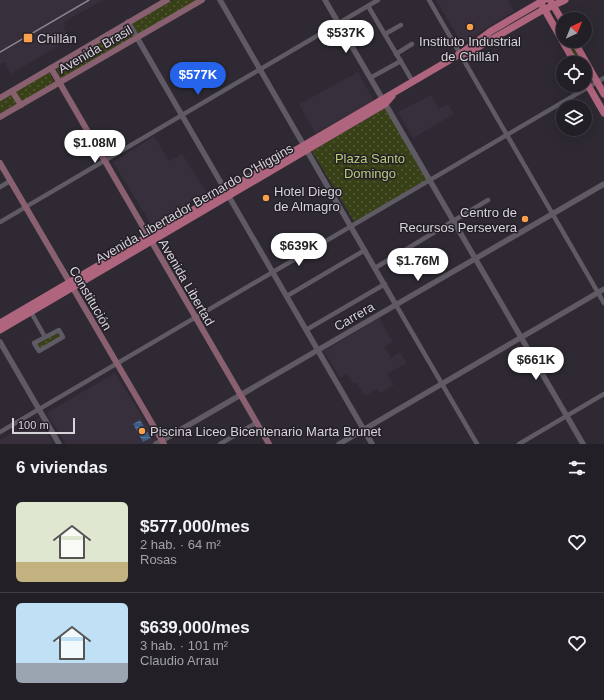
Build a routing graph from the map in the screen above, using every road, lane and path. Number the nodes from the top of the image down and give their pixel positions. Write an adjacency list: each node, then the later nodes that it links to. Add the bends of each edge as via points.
1 (167, 0): 13 (main road, Avenida Brasil)
2 (202, 0): 17 (main road, Avenida Brasil)
3 (220, 0): 25 (street)
4 (325, 0): 14 (street)
5 (378, 0): 10 (street)
6 (429, 0): 21 (street)
7 (565, 0): 9 (main road, Avenida Libertador Bernardo O'Higgins)
8 (541, 1): 11 (main road); 21 (main road, Avenida Libertador Bernardo O'Higgins, via 491,31)
9 (552, 2): 11 (main road, Avenida Libertador Bernardo O'Higgins); 12 (main road)
10 (368, 6): 14 (street); 16 (street)
11 (544, 9): 21 (main road, Avenida Libertador Bernardo O'Higgins, via 468,53); 22 (main road)
12 (558, 12)
13 (128, 22): 17 (street); 24 (main road, Avenida Brasil)
14 (338, 24): 25 (street); 26 (street)
15 (401, 25): 16 (street)
16 (385, 34): 20 (street)
17 (137, 38): 29 (main road, Avenida Brasil); 39 (street)
18 (412, 44): 20 (street)
19 (579, 48): 27 (main road)
20 (396, 54): 23 (street)
21 (460, 54): 28 (main road, Avenida Libertador Bernardo O'Higgins); 41 (street)
22 (571, 56)
23 (401, 61): 26 (street); 28 (street)
24 (51, 68): 29 (main road, Avenida Libertad); 31 (main road, Avenida Brasil)
25 (260, 69): 39 (street); 42 (street)
26 (370, 78): 36 (street)
27 (601, 80): 30 (street); 34 (main road)
28 (413, 82): 36 (main road, Avenida Libertador Bernardo O'Higgins)
29 (58, 83): 37 (main road, Avenida Brasil); 43 (main road, Avenida Libertad)
30 (592, 86)
31 (12, 91): 35 (main road, Avenida Brasil); 37 (main road)
32 (582, 92): 41 (street)
33 (591, 92): 38 (main road)
34 (604, 94)
35 (0, 98)
36 (383, 101): 42 (main road, Avenida Libertador Bernardo O'Higgins); 46 (street)
37 (21, 105): 40 (main road, Avenida Brasil)
38 (604, 113)
39 (182, 115): 43 (street); 49 (street)
40 (0, 117)
41 (508, 136): 46 (street); 52 (street)
42 (305, 147): 49 (main road, Avenida Libertador Bernardo O'Higgins); 55 (street)
43 (104, 161): 51 (street); 56 (main road, Avenida Libertad)
44 (0, 163): 45 (main road, Constitución)
45 (10, 180): 48 (street); 51 (main road, Constitución)
46 (430, 181): 53 (street); 55 (street)
47 (604, 184): 52 (street, Carrera)
48 (0, 187)
49 (227, 194): 56 (main road, Avenida Libertador Bernardo O'Higgins); 60 (street)
50 (488, 200): 53 (street)
51 (26, 207): 54 (street); 62 (main road, Constitución)
52 (552, 213): 58 (street, Carrera); 64 (street)
53 (453, 221): 58 (street); 59 (street)
54 (0, 222)
55 (351, 227): 57 (street); 60 (street)
56 (149, 239): 62 (main road, Avenida Libertador Bernardo O'Higgins); 69 (main road, Avenida Libertad)
57 (365, 250): 59 (street); 65 (street)
58 (474, 259): 67 (street, Carrera); 74 (street)
59 (375, 268): 61 (street)
60 (273, 273): 65 (street); 69 (street)
61 (385, 284): 67 (street); 72 (street)
62 (71, 285): 68 (main road, Avenida Libertador Bernardo O'Higgins); 70 (main road, Avenida Libertador Bernardo O'Higgins); 77 (main road, Constitución)
63 (604, 289): 64 (street)
64 (598, 292): 66 (street); 74 (street)
65 (287, 296): 72 (street)
66 (604, 303)
67 (396, 305): 76 (street, Carrera); 78 (street)
68 (31, 312): 71 (main road, Avenida Libertador Bernardo O'Higgins); 73 (street)
69 (195, 318): 77 (street); 80 (main road, Avenida Libertad)
70 (0, 323)
71 (0, 330)
72 (306, 330): 76 (street)
73 (45, 337): 73 (street, via 34,343 39,351 63,337 59,330)
74 (521, 338): 78 (street); 82 (street)
75 (0, 342): 81 (street)
76 (318, 350): 80 (street, Carrera); 84 (street)
77 (117, 364): 81 (street); 86 (main road, Constitución)
78 (442, 384): 84 (street); 92 (street)
79 (604, 394): 82 (street)
80 (240, 395): 83 (main road, Avenida Libertad); 86 (street, Carrera)
81 (39, 409): 85 (street); 87 (street)
82 (567, 416): 93 (street); 94 (street)
83 (256, 423): 88 (street); 89 (main road, Avenida Libertad)
84 (364, 429): 90 (street); 91 (street)
85 (0, 432)
86 (161, 443)
87 (59, 444)
88 (220, 444)
89 (269, 444)
90 (339, 444)
91 (372, 444)
92 (477, 444)
93 (519, 444)
94 (583, 444)

